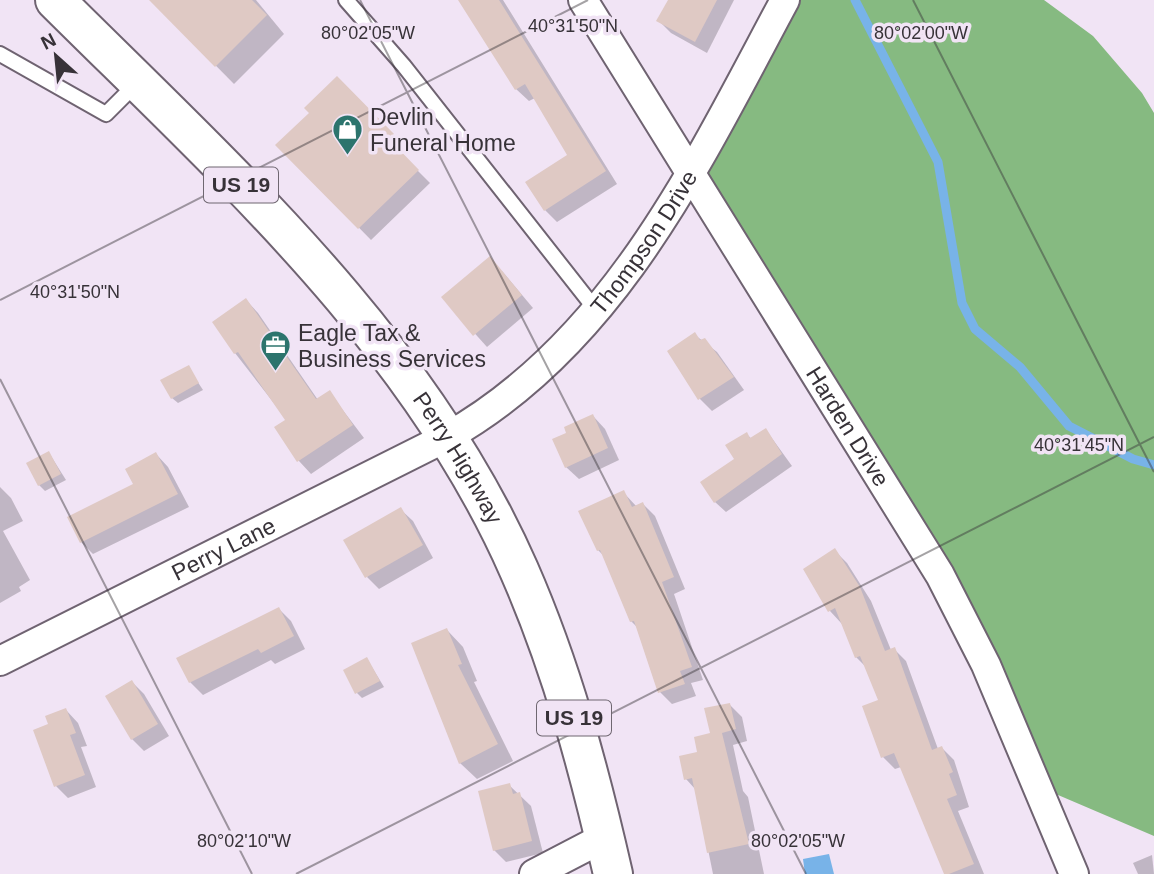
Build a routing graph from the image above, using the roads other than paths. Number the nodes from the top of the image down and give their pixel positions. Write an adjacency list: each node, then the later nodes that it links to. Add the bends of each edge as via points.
1 (55, 0): 6 (main road, Perry Highway / US 19)
2 (346, 0): 8 (lane, via 404,66)
3 (583, 0): 7 (street, Harden Drive)
4 (785, 0): 7 (street, Thompson Drive)
5 (0, 54): 6 (lane, via 106,114)
6 (138, 82): 9 (main road, Perry Highway / US 19, via 317,268)
7 (692, 172): 8 (street, Thompson Drive, via 646,245); 14 (street, Harden Drive, via 940,575 986,665)
8 (596, 310): 9 (street, Thompson Drive, via 546,364 495,408)
9 (447, 437): 10 (street, Perry Lane); 11 (main road, Perry Highway / US 19, via 492,514 541,624 578,729)
10 (0, 661)
11 (604, 836): 12 (street); 13 (main road, Perry Highway / US 19)
12 (534, 874)
13 (613, 874)
14 (1074, 874)

